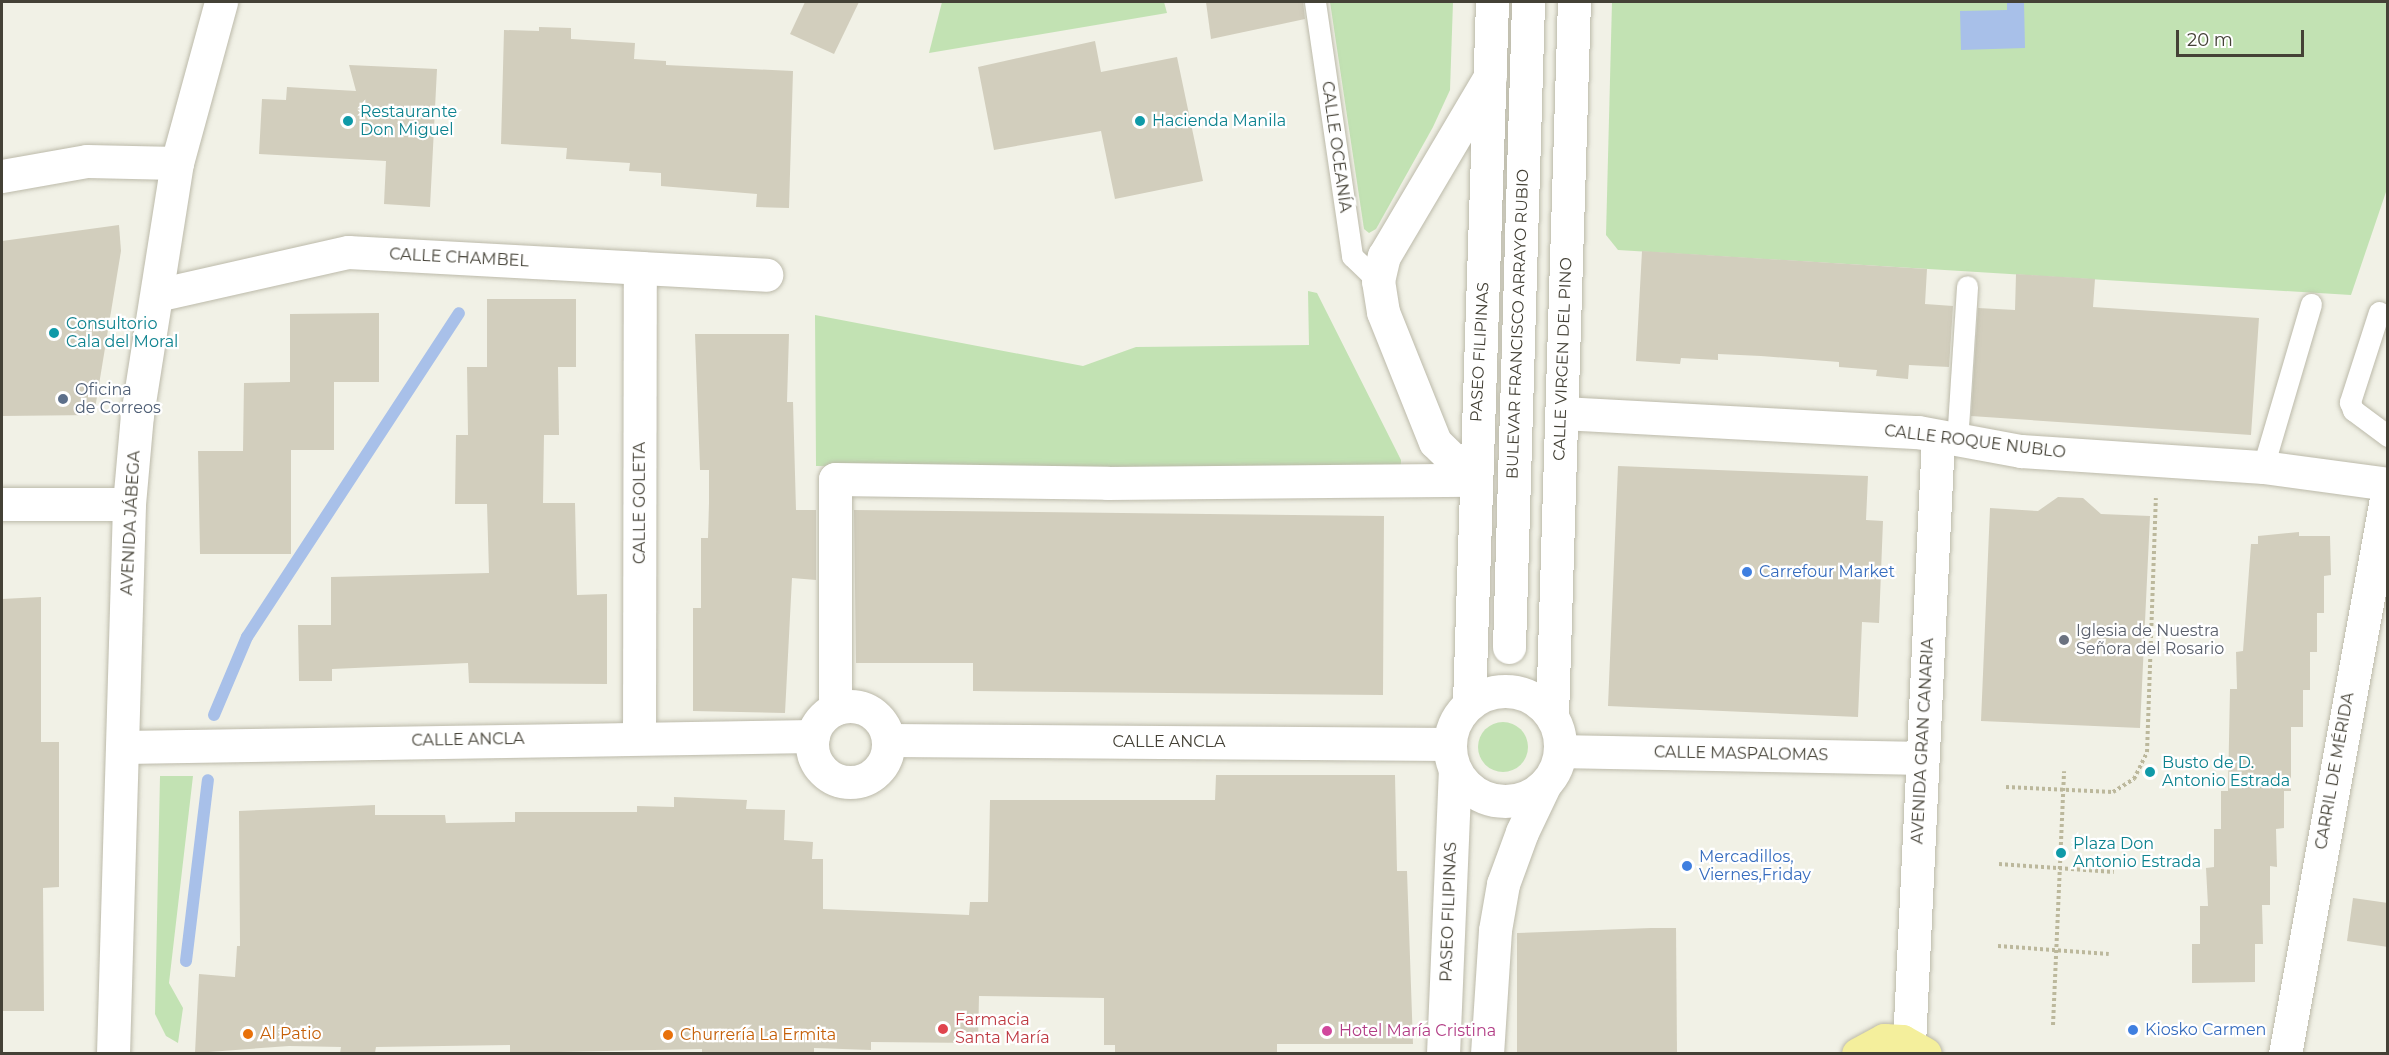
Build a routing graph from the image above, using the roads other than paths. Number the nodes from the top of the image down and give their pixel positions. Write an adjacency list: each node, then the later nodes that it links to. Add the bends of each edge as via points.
1 (221, 2): 7 (street, AVENIDA JÁBEGA)
2 (1315, 2): 11 (lane, CALLE OCEANÍA, via 1352,256)
3 (1492, 2): 6 (street, PASEO FILIPINAS)
4 (1528, 2): 24 (street, BULEVAR FRANCISCO ARRAYO RUBIO)
5 (1574, 2): 16 (street, CALLE VIRGEN DEL PINO)
6 (1490, 77): 11 (street, via 1384,256); 20 (street, PASEO FILIPINAS)
7 (177, 164): 8 (street, via 87,161); 13 (street, AVENIDA JÁBEGA)
8 (2, 176)
9 (640, 269): 10 (street, CALLE CHAMBEL); 13 (street, CALLE CHAMBEL, via 348,252); 29 (street, CALLE GOLETA)
10 (766, 275)
11 (1378, 281): 20 (street, via 1383,312 1435,442)
12 (1967, 286): 18 (lane)
13 (157, 295): 23 (street, AVENIDA JÁBEGA, via 137,415)
14 (2311, 304): 19 (lane)
15 (2379, 312): 17 (lane, via 2350,402 2353,410)
16 (1562, 413): 18 (street, CALLE ROQUE NUBLO, via 1918,432); 27 (street, CALLE VIRGEN DEL PINO)
17 (2388, 436)
18 (1948, 440): 19 (street, CALLE ROQUE NUBLO, via 2021,451); 34 (street, AVENIDA GRAN CANARIA)
19 (2263, 466): 21 (street, CALLE ROQUE NUBLO)
20 (1474, 480): 25 (street, PASEO FILIPINAS); 26 (street, via 1107,483 835,479)
21 (2388, 486): 41 (street, CARRIL DE MÉRIDA)
22 (2, 504): 23 (street)
23 (129, 504): 31 (street, AVENIDA JÁBEGA)
24 (1509, 647)
25 (1469, 704): 27 (street, via 1485,694 1504,690 1539,702); 33 (street, via 1457,717)
26 (835, 709): 28 (street, via 817,724); 30 (street, via 846,705 870,710 882,723)
27 (1552, 716): 32 (street, via 1559,733)
28 (813, 736): 29 (street, CALLE ANCLA); 30 (street, via 816,761 835,779 848,782 873,775 888,753)
29 (639, 738): 31 (street, CALLE ANCLA)
30 (889, 740): 33 (street, CALLE ANCLA)
31 (123, 747): 37 (street, AVENIDA JÁBEGA)
32 (1560, 751): 34 (street, CALLE MASPALOMAS); 35 (street, via 1556,769)
33 (1453, 757): 35 (street, via 1465,785 1496,801 1514,801); 38 (street, PASEO FILIPINAS)
34 (1922, 759): 36 (street, AVENIDA GRAN CANARIA)
35 (1545, 784): 39 (street, via 1503,884 1495,930)
36 (1917, 1049): 40 (main road, via 1884,1040)
37 (113, 1053)
38 (1443, 1053)
39 (1487, 1053)
40 (1858, 1053)
41 (2285, 1053)

